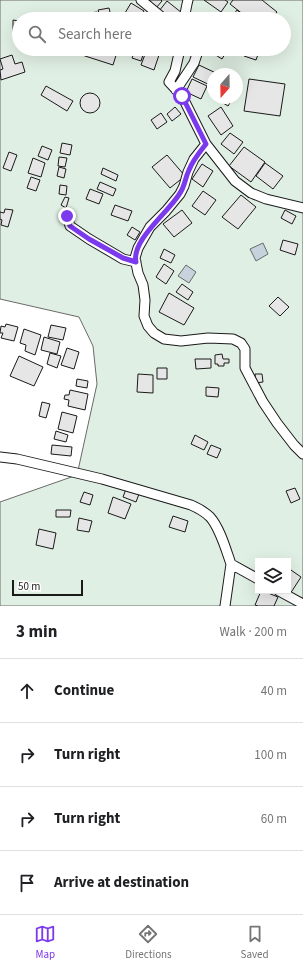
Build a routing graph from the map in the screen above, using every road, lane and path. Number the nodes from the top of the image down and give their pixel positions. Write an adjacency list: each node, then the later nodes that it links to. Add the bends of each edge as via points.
1 (141, 0): 3 (street)
2 (188, 0): 4 (street)
3 (156, 12)
4 (185, 12)
5 (178, 56): 7 (street, via 169,82)
6 (196, 56): 7 (street)
7 (176, 90): 8 (street, via 182,96)
8 (206, 144): 9 (street, via 234,181 245,190 266,199); 11 (street, via 194,159 180,194 150,228 138,248)
9 (303, 208)
10 (67, 216): 11 (street, via 70,226 89,239 123,258)
11 (136, 262): 12 (street, via 143,285 144,316 154,333 164,339 181,341 208,338 233,339 241,343 245,349 245,368 263,402)
12 (303, 454)
13 (0, 457): 14 (street, via 102,479 202,510 216,525)
14 (231, 564): 15 (street); 18 (street)
15 (255, 577)
16 (285, 594): 17 (street)
17 (303, 604)
18 (225, 606)

